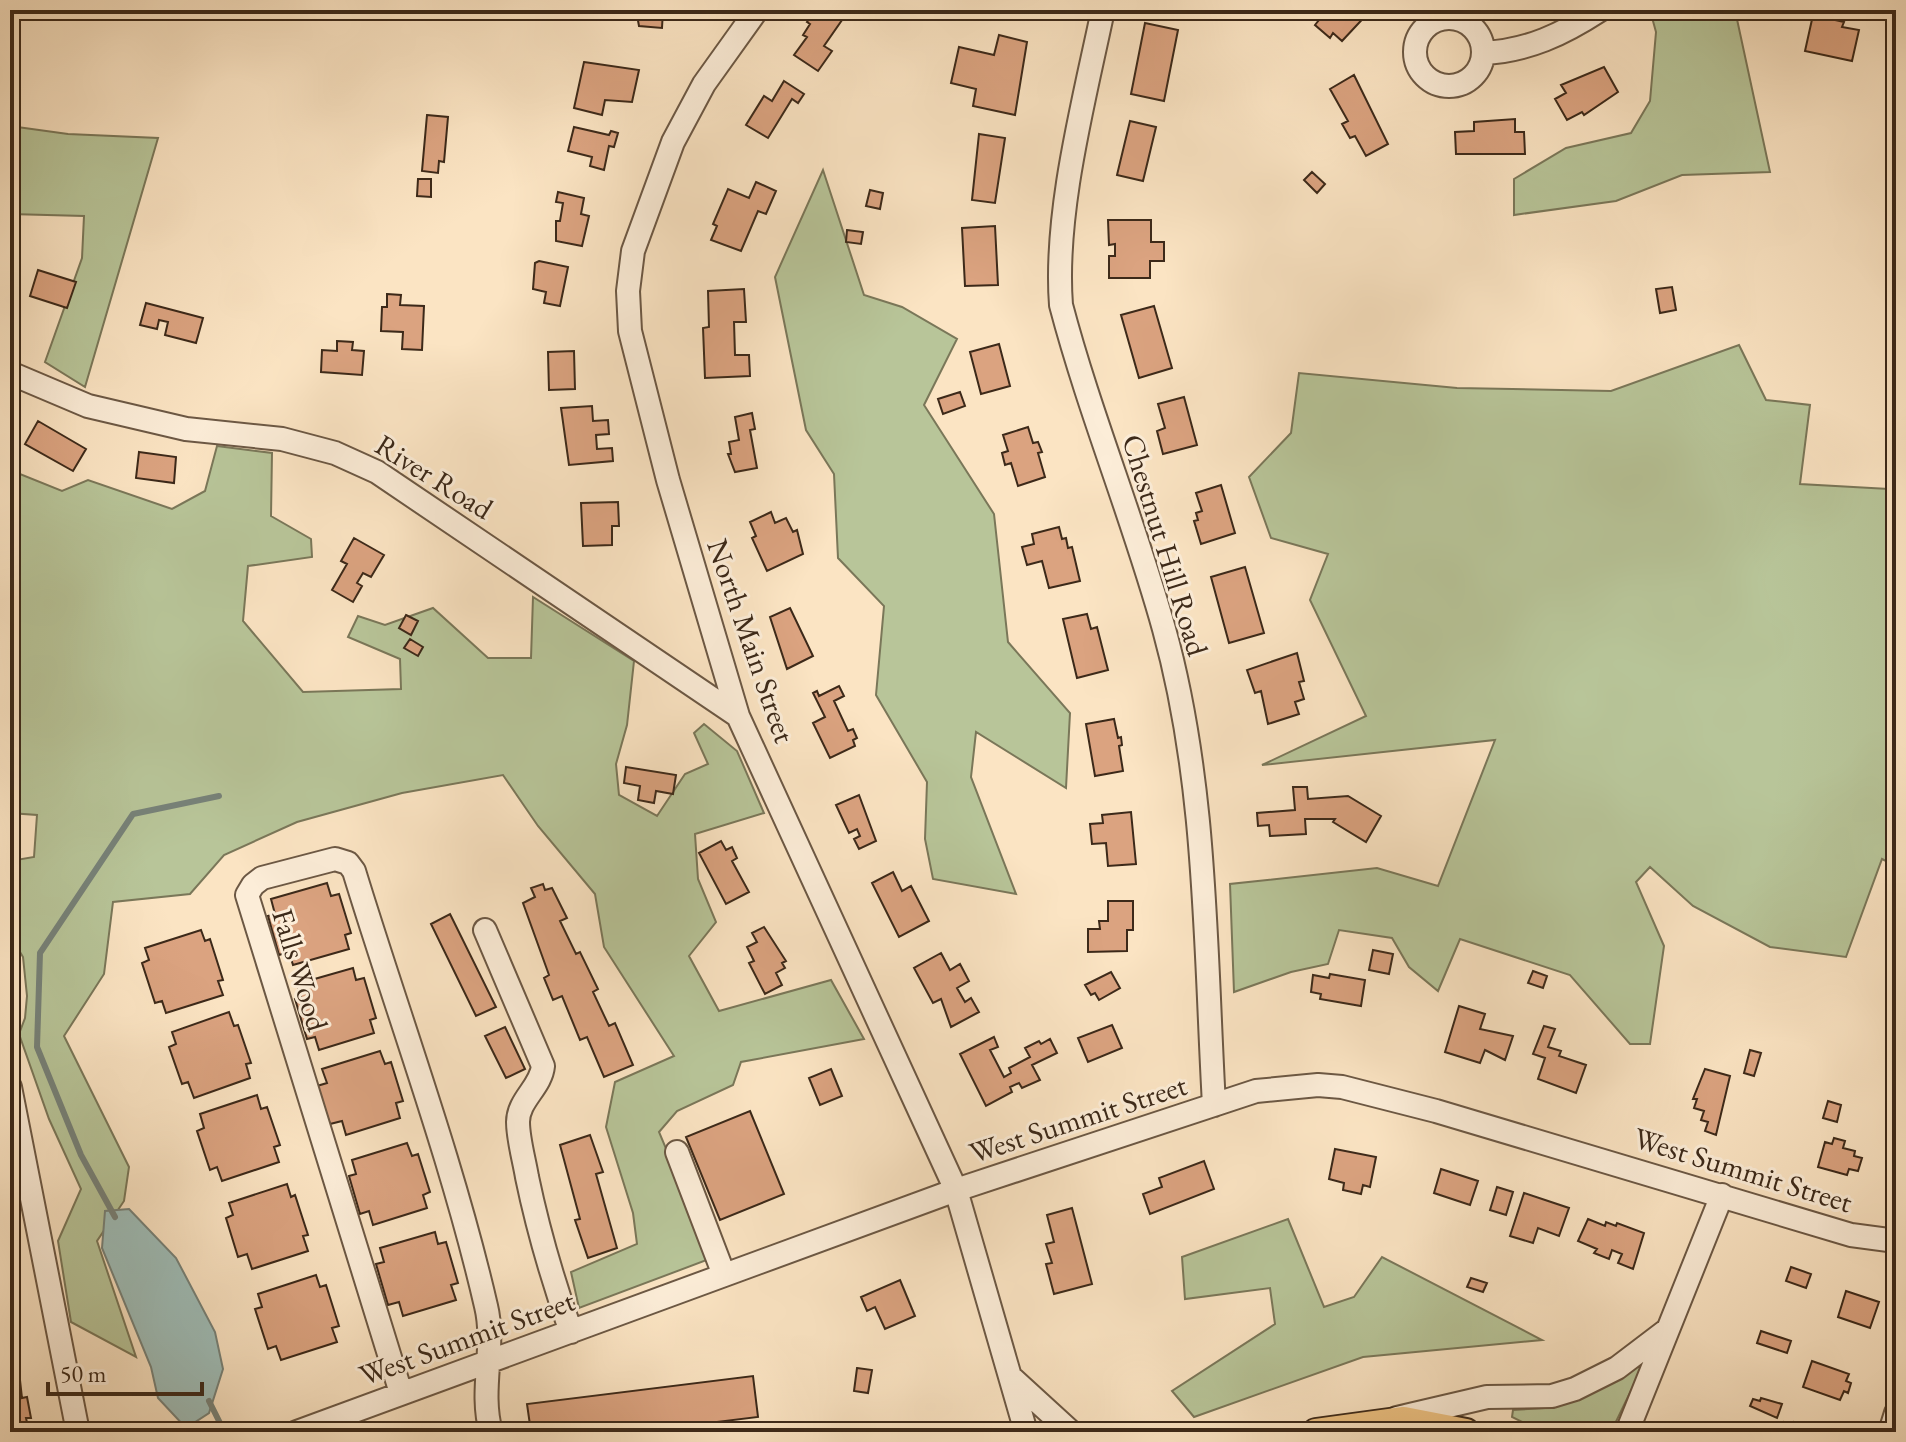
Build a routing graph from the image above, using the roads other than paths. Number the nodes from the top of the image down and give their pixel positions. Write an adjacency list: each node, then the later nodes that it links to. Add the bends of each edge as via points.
1 (757, 10): 6 (street, North Main Street, via 704,84 673,142 633,251 628,291 642,389)
2 (1103, 10): 9 (street, Chestnut Hill Road, via 1062,238 1061,305 1164,630 1185,730 1204,866)
3 (1600, 10): 4 (street, via 1521,50)
4 (1483, 53)
5 (10, 373): 6 (street, River Road, via 88,406 186,429 282,439 335,453 377,472)
6 (738, 716): 11 (street, North Main Street)
7 (485, 930): 16 (street, via 543,1066 518,1119 552,1280)
8 (10, 1087): 23 (street)
9 (1214, 1105): 11 (street, West Summit Street); 12 (street, West Summit Street, via 1256,1091 1342,1087)
10 (677, 1152): 14 (street)
11 (956, 1190): 14 (street, West Summit Street); 18 (street, North Main Street)
12 (1722, 1195): 13 (street, West Summit Street, via 1851,1235); 15 (street)
13 (1896, 1241)
14 (724, 1275): 16 (street, West Summit Street)
15 (1667, 1330): 21 (street, via 1617,1368 1575,1389 1552,1396 1487,1397); 30 (street)
16 (571, 1332): 17 (street, West Summit Street)
17 (486, 1363): 19 (street, West Summit Street); 19 (street, Falls Wood, via 488,1310 466,1227 354,871 335,859 262,878 247,895 253,922); 25 (street)
18 (1011, 1376): 26 (street, North Main Street); 27 (street)
19 (401, 1393): 22 (street, West Summit Street)
20 (1896, 1413): 31 (street)
21 (1387, 1421): 28 (main road); 29 (main road, via 1420,1421)
22 (335, 1426): 24 (street, West Summit Street)
23 (78, 1432)
24 (297, 1432)
25 (491, 1432)
26 (1026, 1432)
27 (1071, 1432)
28 (1316, 1432)
29 (1466, 1432)
30 (1627, 1432)
31 (1890, 1432)

